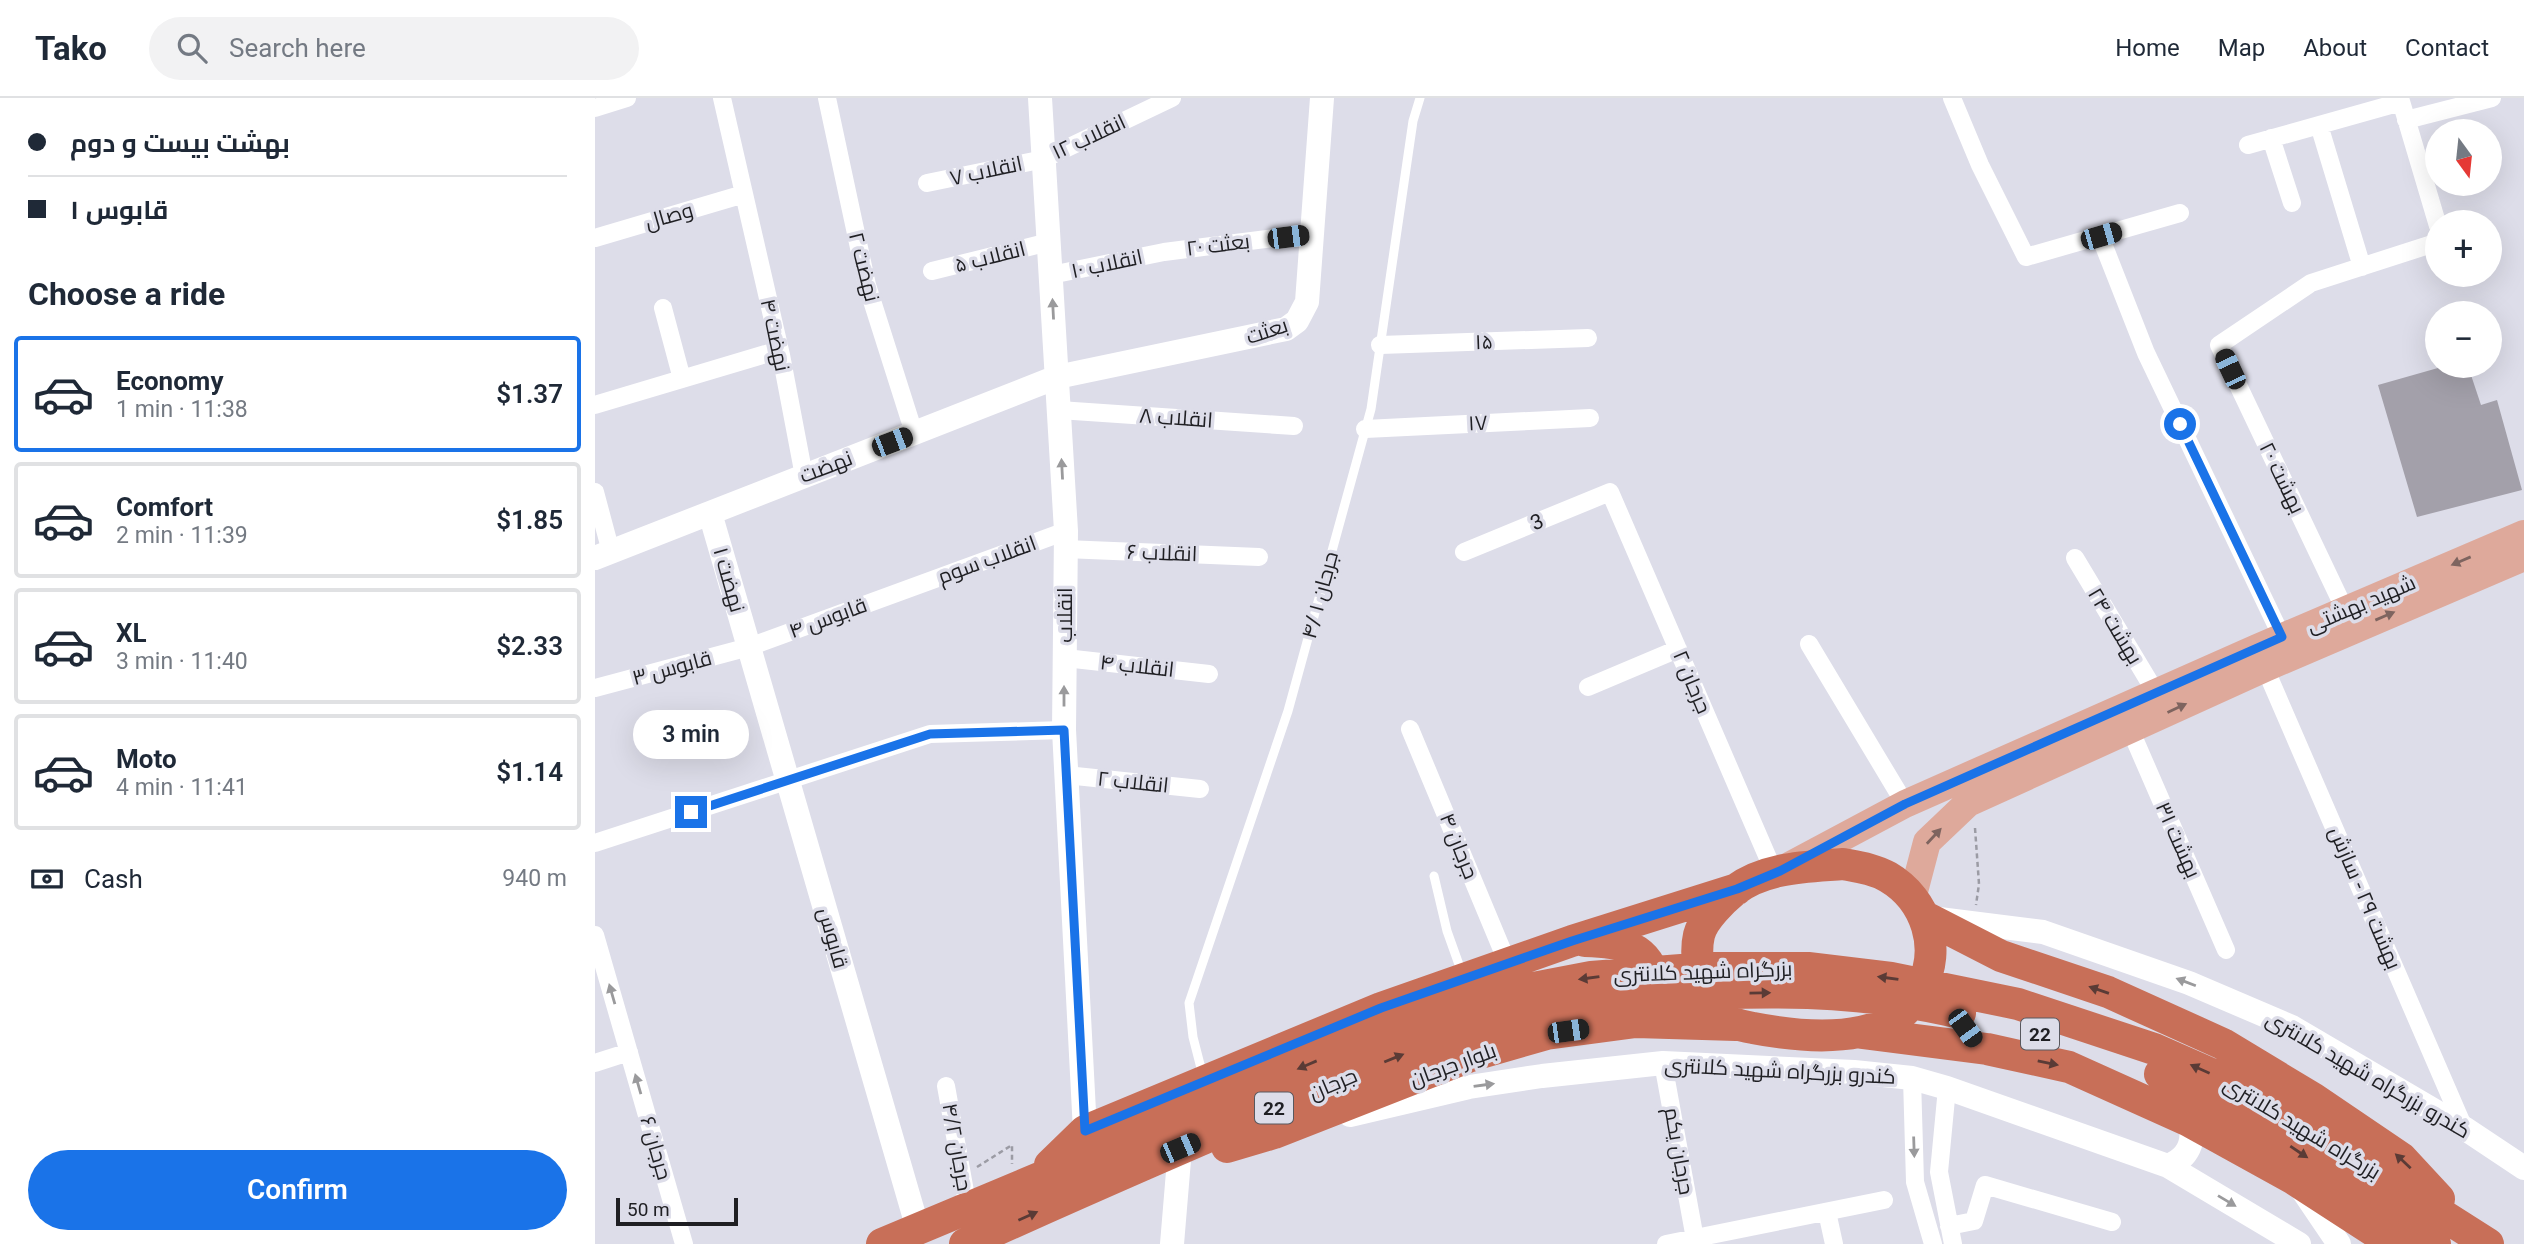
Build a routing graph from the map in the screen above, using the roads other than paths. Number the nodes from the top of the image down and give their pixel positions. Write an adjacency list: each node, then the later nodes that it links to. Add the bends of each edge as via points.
1 (627, 98): 11 (street)
2 (722, 98): 18 (street, ۴ نهضت)
3 (827, 98): 42 (street, ۲ نهضت, via 867,285)
4 (1040, 98): 16 (street, انقلاب)
5 (1172, 98): 16 (street, ۱۲ انقلاب)
6 (1322, 98): 22 (street, بعثت)
7 (1420, 98): 33 (lane, جرجان ۱ /۴)
8 (1952, 98): 23 (street, via 2026,257)
9 (2492, 98): 12 (street)
10 (2400, 100): 12 (street); 13 (street)
11 (595, 108)
12 (2406, 120): 20 (street)
13 (2319, 125): 14 (street); 28 (street)
14 (2271, 138): 15 (street); 19 (street)
15 (2248, 145)
16 (1044, 159): 17 (street, ۷ انقلاب); 25 (street, انقلاب)
17 (927, 183)
18 (744, 194): 24 (street, وصال); 34 (street, ۴ نهضت)
19 (2292, 203)
20 (2433, 210)
21 (2180, 213): 23 (street)
22 (1313, 233): 27 (street, ۲۰ بعثت); 35 (street, بعثت, via 1307,302 1297,321 1286,329)
23 (2101, 236): 56 (street, via 2147,353)
24 (595, 238)
25 (1049, 242): 29 (street, ۵ انقلاب); 30 (street, انقلاب)
26 (2425, 246): 28 (street)
27 (1164, 252): 30 (street, ۱۰ انقلاب)
28 (2362, 267): 55 (street, بهشت ۲۰, via 2311,284 2219,345)
29 (932, 271)
30 (1051, 275): 35 (street, انقلاب, one-way to 30)
31 (663, 308): 36 (street)
32 (1588, 338): 33 (street, ۱۵)
33 (1380, 345): 41 (lane, جرجان ۱ /۴)
34 (779, 350): 36 (street); 43 (street, ۴ نهضت)
35 (1057, 377): 38 (street, انقلاب); 42 (street, نهضت)
36 (682, 379): 37 (street)
37 (595, 405)
38 (1059, 410): 40 (street, ۸ انقلاب); 48 (street, انقلاب, one-way to 38)
39 (1590, 418): 41 (street, ۱۷)
40 (1294, 426)
41 (1366, 429): 95 (lane, جرجان ۱ /۴, via 1288,711 1189,1003)
42 (914, 433): 43 (street, نهضت)
43 (804, 476): 46 (street, نهضت)
44 (595, 492): 50 (street)
45 (1610, 492): 49 (street, 3); 59 (street, جرجان ۲)
46 (710, 513): 50 (street, نهضت); 58 (street, ۱ نهضت)
47 (2524, 534): 55 (main road, شهید بهشتی, one-way to 55)
48 (1066, 540): 51 (street, ۶ انقلاب); 54 (street, انقلاب سوم); 60 (street, انقلاب)
49 (1464, 552)
50 (603, 555)
51 (1259, 557)
52 (2524, 557): 61 (main road, شهید بهشتی, one-way to 52)
53 (2075, 558): 65 (street, بهشت ۲۴)
54 (907, 589): 58 (street, ۴ قابوس)
55 (2345, 610): 56 (main road, شهید بهشتی)
56 (2282, 637): 65 (main road, شهید بهشتی)
57 (1809, 644): 72 (street)
58 (749, 647): 64 (street, ۳ قابوس); 70 (street, قابوس)
59 (1678, 649): 63 (street); 74 (street, جرجان ۲)
60 (1065, 659): 62 (street, ۴ انقلاب); 68 (street, انقلاب, one-way to 60)
61 (2265, 667): 67 (main road, شهید بهشتی, one-way to 61); 99 (street, بهشت ۲۹ - سازش)
62 (1209, 674)
63 (1588, 687)
64 (595, 688)
65 (2156, 693): 72 (main road, شهید بهشتی)
66 (1410, 729): 82 (street, ۴ جرجان)
67 (2130, 729): 77 (main road, شهید بهشتی, one-way to 67, via 1927,842 1968,803); 80 (street, بهشت ۳۱)
68 (1064, 730): 69 (street, انقلاب); 70 (street, via 930,734)
69 (1066, 775): 71 (street, ۲ انقلاب); 100 (street, انقلاب)
70 (788, 782): 73 (street); 112 (street, قابوس)
71 (1199, 789)
72 (1905, 804): 74 (main road, شهید بهشتی)
73 (595, 843)
74 (1777, 871): 76 (highway); 77 (highway, via 1843,864 1871,869 1891,878)
75 (1433, 876): 83 (lane)
76 (1737, 889): 79 (highway); 86 (highway, via 1718,906 1699,934 1700,969)
77 (1918, 908): 81 (highway, بزرگراه شهید کلانتری / 22); 88 (highway, via 1932,954 1929,973 1913,1004 1892,1021); 99 (street, کندرو بزرگراه شهید کلانتری, one-way to 77, via 2292,1027 2189,983 2043,932 1972,923)
78 (595, 935): 90 (street, جرجان ۶, one-way to 78)
79 (1572, 941): 82 (highway); 85 (highway, via 1609,942 1637,950 1647,960 1656,986 1654,1000)
80 (2226, 950)
81 (1987, 963): 89 (highway, via 1965,983 1960,998 1960,1013); 113 (highway, بزرگراه شهید کلانتری / 22, one-way to 81, via 2401,1158 2223,1044 2108,992)
82 (1508, 964): 83 (highway)
83 (1464, 978): 95 (highway)
84 (1594, 1003): 102 (highway, جرجان / 22, one-way to 84, via 1402,1054 1494,1024); 126 (highway, بزرگراه شهید کلانتری / 22, one-way to 126, via 1708,993 1804,992 1888,1000 2015,1026 2148,1069 2201,1093 2253,1121)
85 (1641, 1018): 86 (highway, بلوار جرجان); 101 (highway, بلوار جرجان, via 1546,1034 1472,1055)
86 (1722, 1018): 88 (highway, via 1802,1034); 93 (street, via 1667,1033 1539,1049 1535,1067)
87 (1393, 1030): 105 (highway, جرجان / 22, one-way to 105); 113 (highway, بزرگراه شهید کلانتری / 22, one-way to 87, via 2265,1102 2213,1075 2154,1049 2018,1004 1891,978 1808,968 1720,968 1591,977 1502,994)
88 (1860, 1032): 89 (highway)
89 (1976, 1038): 98 (highway, one-way to 98, via 2069,1067)
90 (629, 1052): 91 (street); 115 (street, جرجان ۶, one-way to 90)
91 (595, 1063)
92 (1663, 1063): 93 (street, کندرو بزرگراه شهید کلانتری); 94 (street, کندرو بزرگراه شهید کلانتری); 114 (street, جرجان یکم)
93 (1542, 1076): 101 (street, کندرو بزرگراه شهید کلانتری, one-way to 93, via 1469,1087)
94 (1912, 1078): 97 (street, کندرو بزرگراه شهید کلانتری); 121 (street, one-way to 121, via 1915,1182)
95 (1205, 1081): 100 (highway)
96 (946, 1086): 108 (street, ۴/۲ جرجان)
97 (1947, 1088): 103 (street, کندرو بزرگراه شهید کلانتری); 111 (street, via 1939,1172)
98 (2189, 1121): 103 (street, via 2189,1149); 106 (highway)
99 (2465, 1128): 104 (street, کندرو بزرگراه شهید کلانتری)
100 (1085, 1131): 105 (highway)
101 (1274, 1133): 102 (highway, بلوار جرجان, via 1232,1147)
102 (1180, 1148): 117 (highway, جرجان / 22, one-way to 102); 118 (street)
103 (2168, 1166): 123 (street, کندرو بزرگراه شهید کلانتری, one-way to 123)
104 (2524, 1168)
105 (1038, 1177): 108 (highway, جرجان / 22)
106 (2294, 1179): 124 (street); 125 (highway)
107 (1884, 1200): 109 (street)
108 (968, 1208): 112 (highway, جرجان / 22)
109 (1827, 1212): 114 (street); 120 (street)
110 (2112, 1222): 111 (street, via 1985,1185 1974,1221)
111 (1949, 1226): 122 (street)
112 (918, 1229): 116 (highway, جرجان / 22)
113 (2477, 1237)
114 (1695, 1238): 119 (street)
115 (684, 1244)
116 (882, 1244)
117 (965, 1244)
118 (1172, 1244)
119 (1666, 1244)
120 (1834, 1244)
121 (1933, 1244)
122 (1953, 1244)
123 (2299, 1244)
124 (2339, 1244)
125 (2394, 1244)
126 (2435, 1244)

